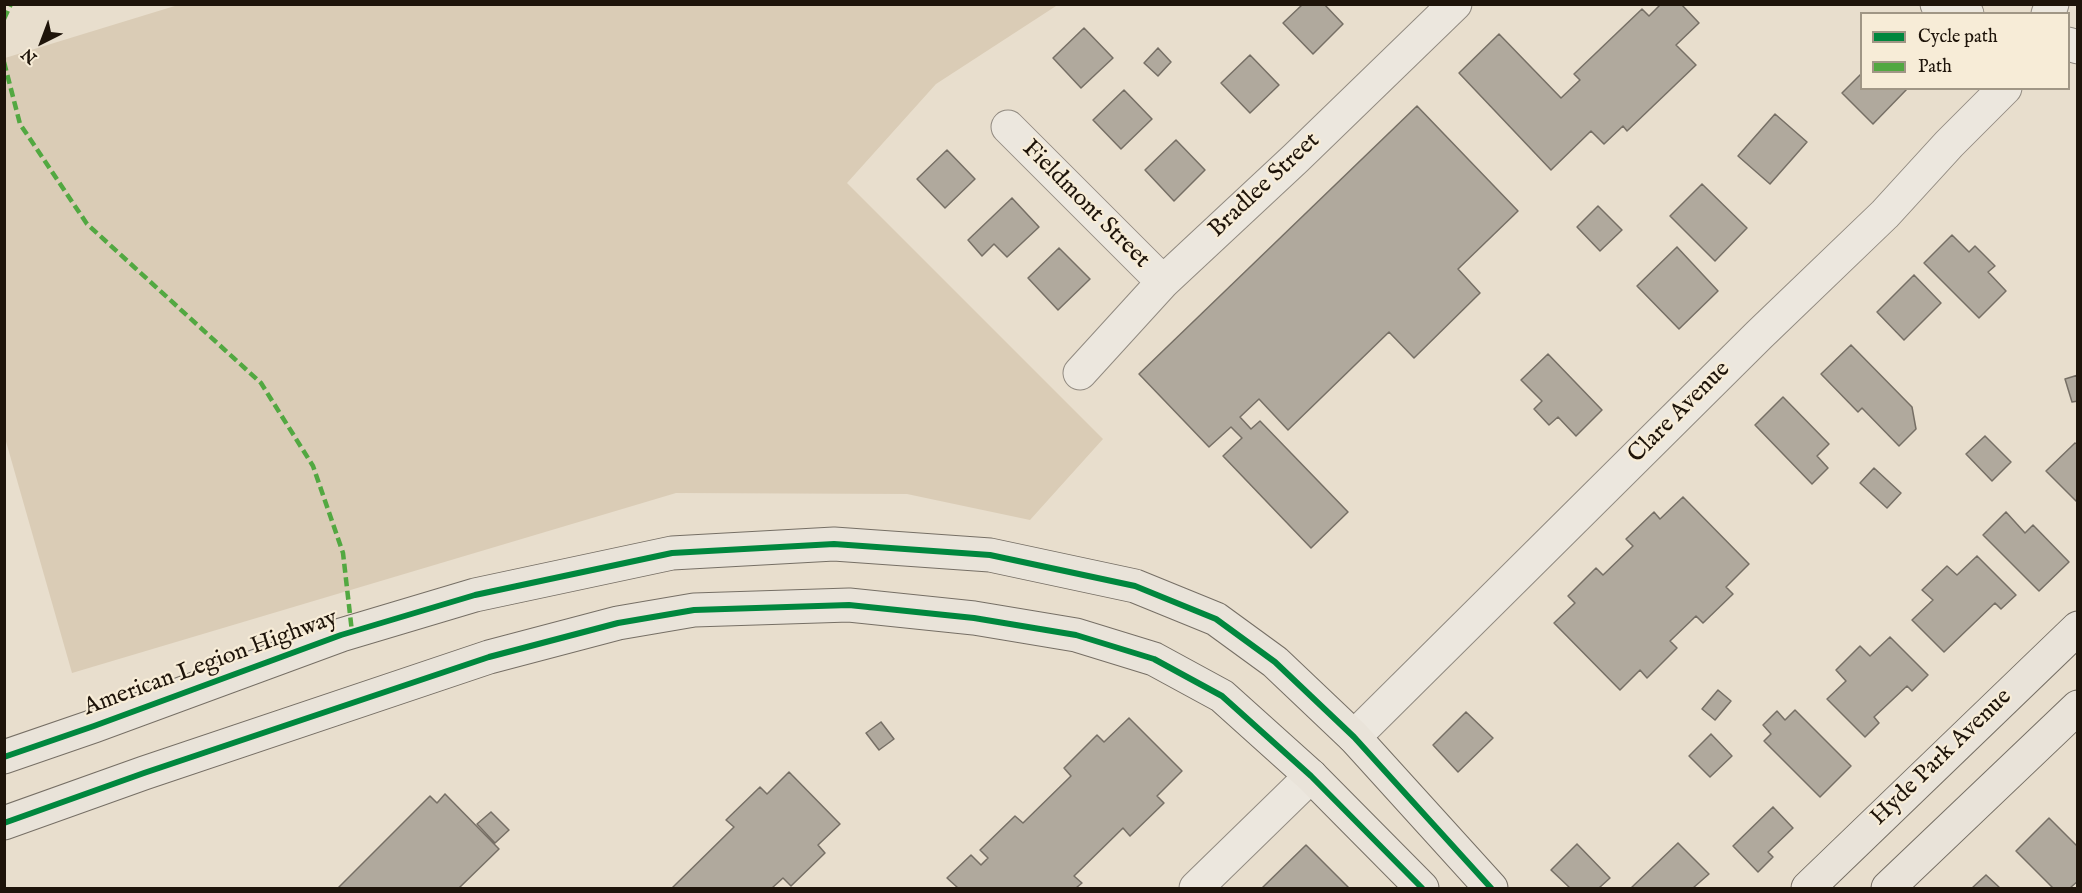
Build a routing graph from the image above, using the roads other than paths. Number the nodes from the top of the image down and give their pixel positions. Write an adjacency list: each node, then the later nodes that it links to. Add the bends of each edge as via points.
1 (1455, 4): 6 (street, Bradlee Street)
2 (1937, 4): 3 (street)
3 (1961, 12)
4 (2003, 90): 10 (street, Clare Avenue, via 1885,214)
5 (1008, 127): 6 (street, Fieldmont Street)
6 (1162, 282): 7 (street, Bradlee Street)
7 (1080, 373)
8 (2078, 628): 17 (main road, Hyde Park Avenue)
9 (2078, 707): 18 (main road)
10 (1354, 737): 11 (main road, American Legion Highway, via 1275,662 1216,620 1135,586 990,555 834,543 672,553 475,595 341,635); 16 (main road, American Legion Highway)
11 (4, 757)
12 (1311, 776): 13 (main road, via 1222,696 1154,659 1076,635 974,618 849,605 706,609 618,623 489,657); 14 (street); 15 (main road)
13 (4, 823)
14 (1196, 888)
15 (1422, 888)
16 (1491, 888)
17 (1808, 888)
18 (1888, 888)

